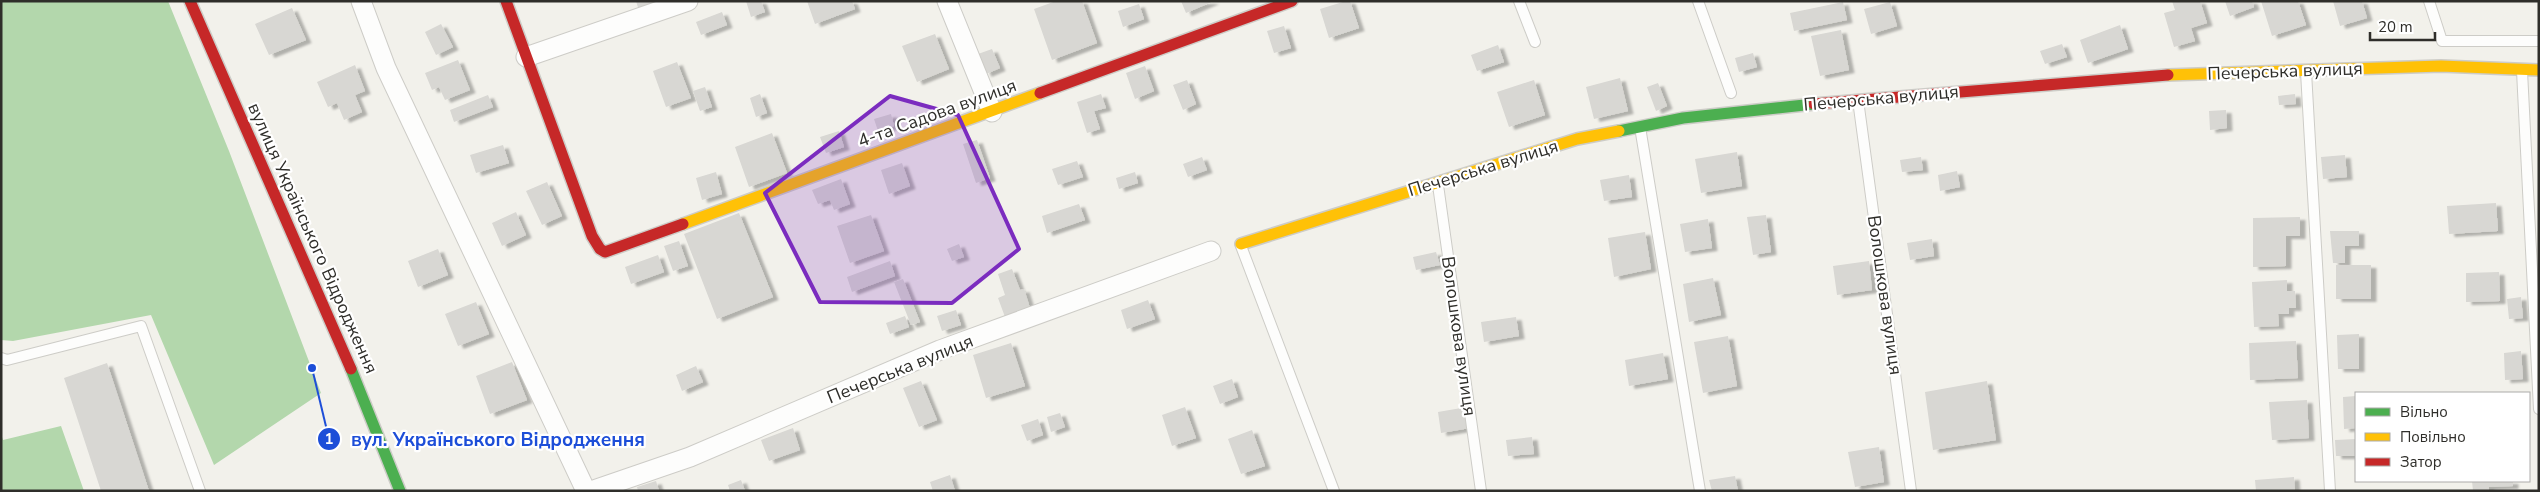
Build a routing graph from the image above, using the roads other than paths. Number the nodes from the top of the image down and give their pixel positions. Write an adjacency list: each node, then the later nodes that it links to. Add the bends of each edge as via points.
1 (190, 1): 26 (street, вулиця Українського Відродження, via 356,380)
2 (361, 1): 27 (street, via 386,68)
3 (506, 1): 12 (street)
4 (688, 1): 12 (street)
5 (947, 1): 18 (street)
6 (1292, 1): 18 (street, 4-та Садова вулиця)
7 (1518, 1): 11 (lane)
8 (1698, 1): 16 (lane)
9 (2429, 1): 10 (lane, via 2442,41)
10 (2539, 41)
11 (1536, 42)
12 (526, 57): 18 (street, 4-та Садова вулиця, via 596,244 605,252)
13 (2522, 70): 14 (street, Печерська вулиця); 15 (street, Печерська вулиця, via 2441,66); 24 (lane)
14 (2539, 70)
15 (2306, 71): 17 (street, Печерська вулиця, via 2168,75); 33 (lane)
16 (1731, 93)
17 (1858, 99): 19 (street, Печерська вулиця, via 1737,111); 32 (lane, Волошкова вулиця)
18 (992, 112)
19 (1640, 126): 20 (street, Печерська вулиця, via 1577,139); 31 (lane)
20 (1437, 181): 21 (street, Печерська вулиця); 30 (lane, Волошкова вулиця)
21 (1240, 244): 29 (lane)
22 (1211, 252): 28 (street, Печерська вулиця, via 940,350 690,458)
23 (1, 358): 25 (lane, via 7,360 141,326)
24 (2539, 409)
25 (200, 491)
26 (400, 491)
27 (586, 491)
28 (591, 491)
29 (1334, 491)
30 (1481, 491)
31 (1700, 491)
32 (1911, 491)
33 (2330, 491)

